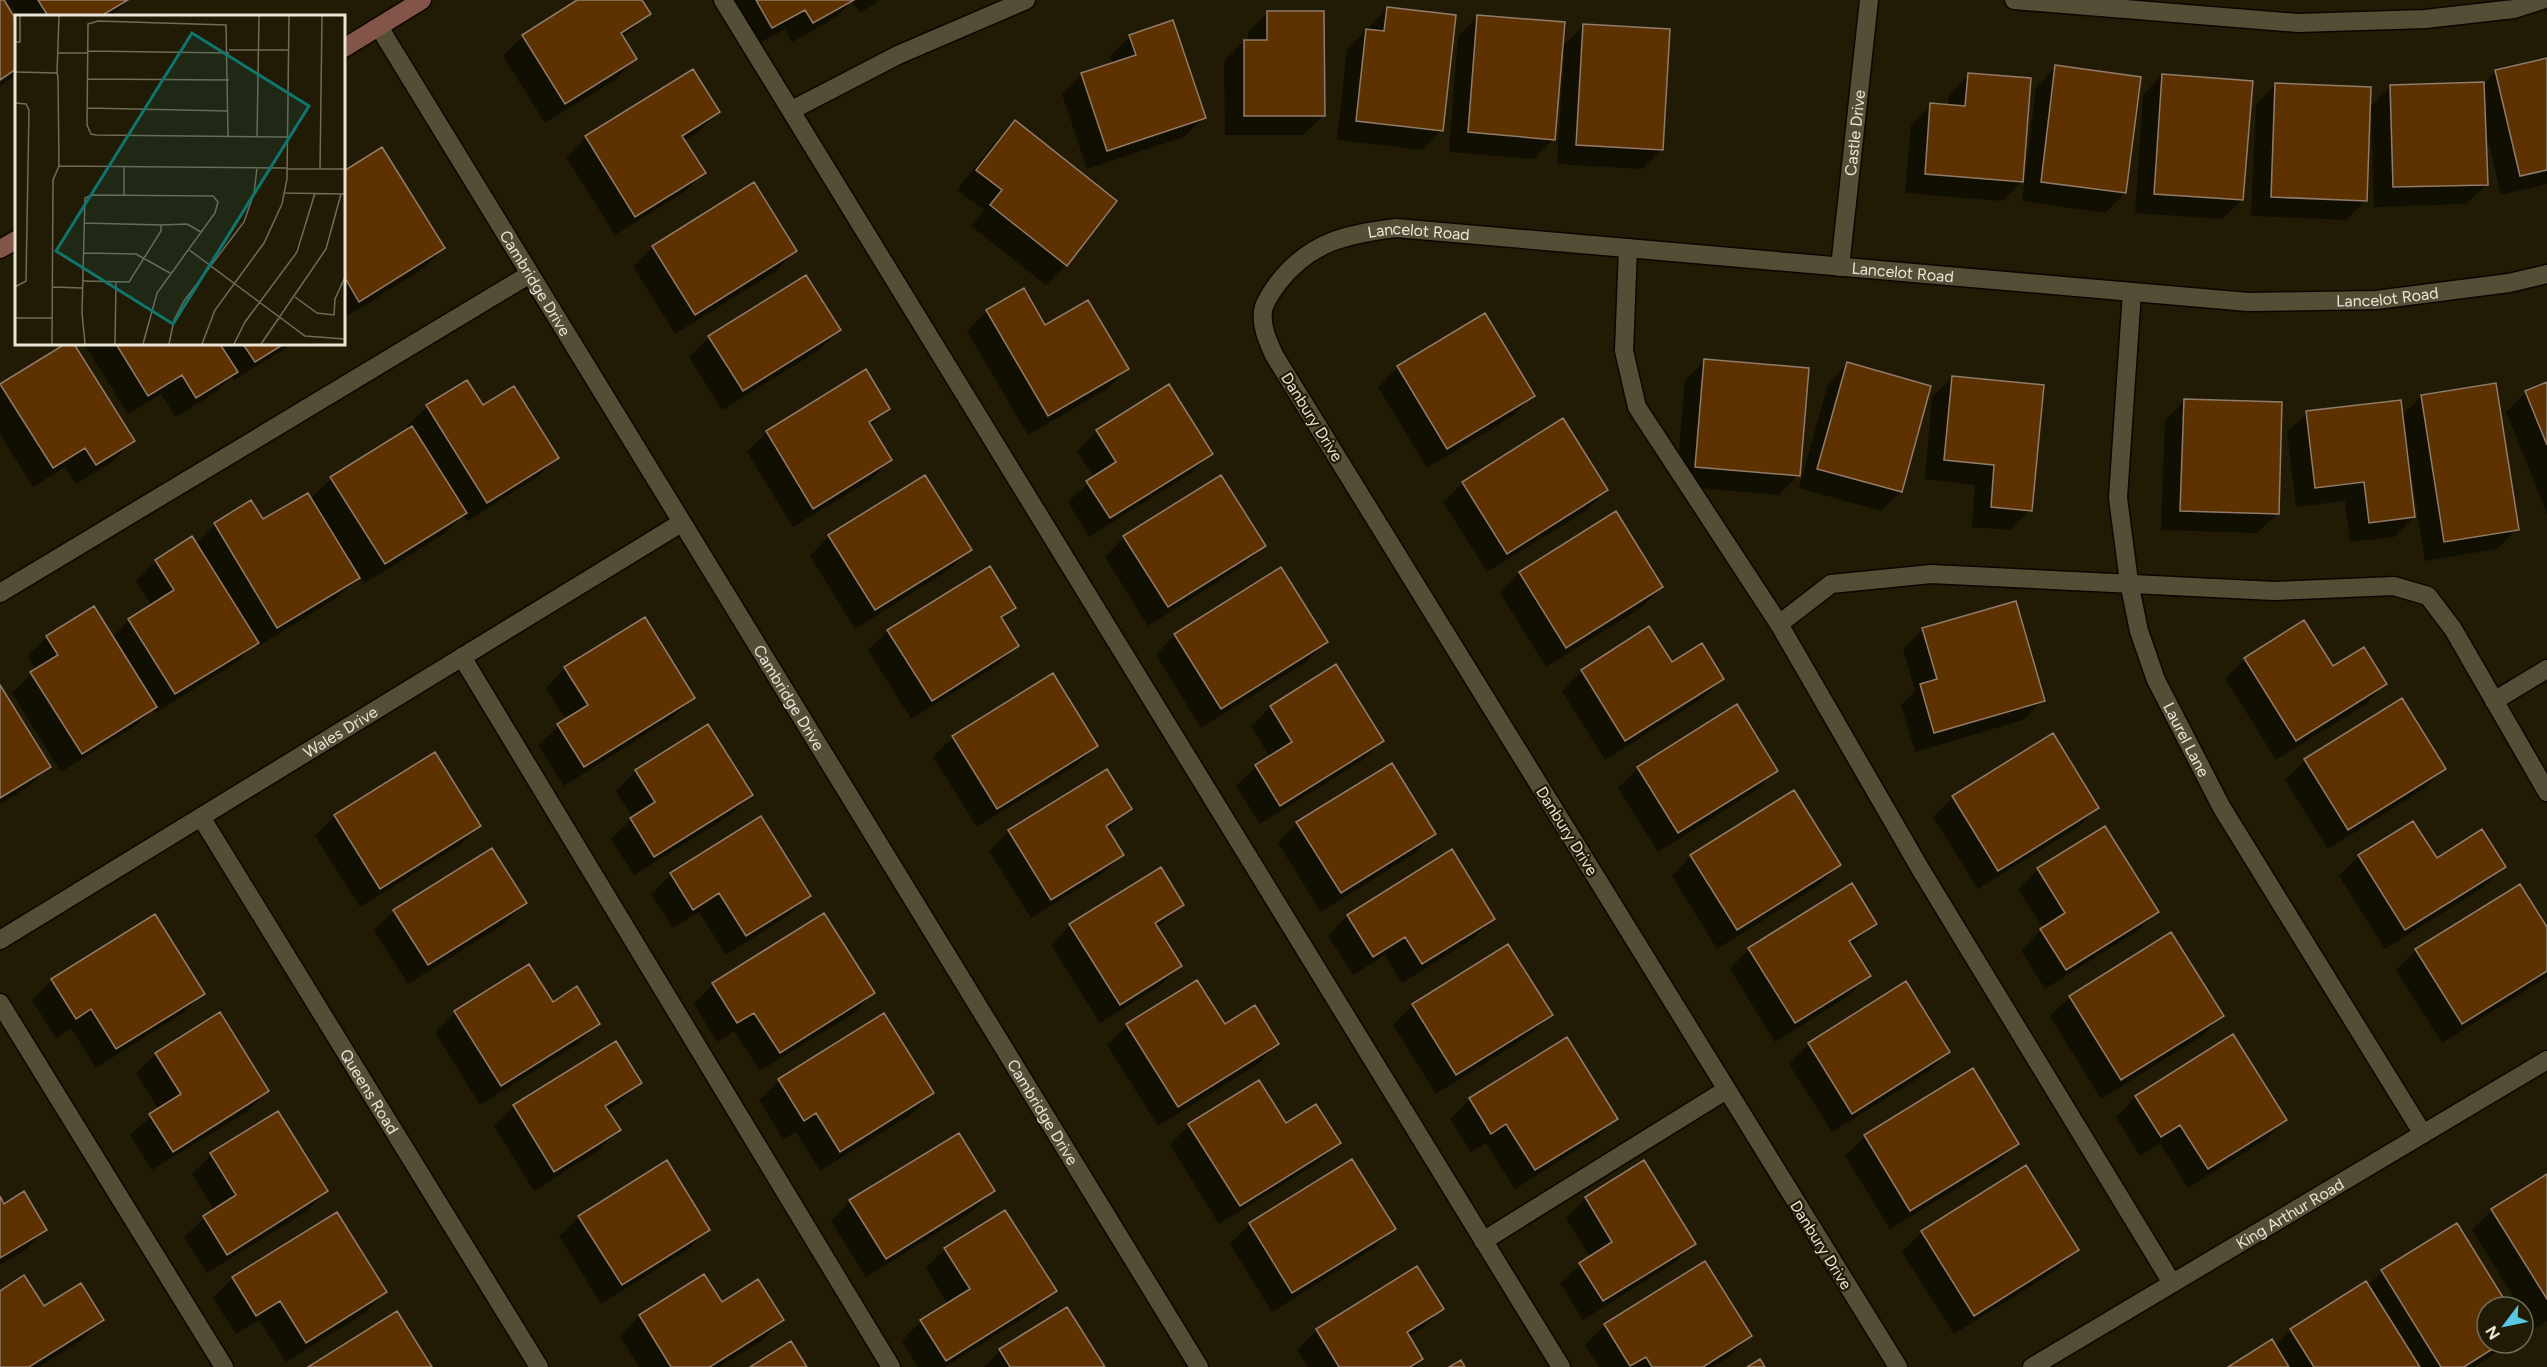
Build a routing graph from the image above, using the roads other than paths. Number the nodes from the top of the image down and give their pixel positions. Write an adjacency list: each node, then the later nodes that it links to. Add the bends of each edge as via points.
1 (422, 0): 7 (street)
2 (723, 0): 9 (street)
3 (1026, 0): 9 (street, via 898,55)
4 (1869, 0): 13 (street, Castle Drive)
5 (2014, 0): 6 (street, via 2298,23 2425,18 2514,9)
6 (2542, 0)
7 (379, 27): 8 (street); 14 (street, Cambridge Drive)
8 (345, 47)
9 (792, 110): 32 (street)
10 (15, 241): 12 (street)
11 (1628, 248): 13 (street, Lancelot Road); 16 (street, Lancelot Road, via 1386,229 1356,233 1320,245 1292,265); 21 (street, via 1624,351 1637,407)
12 (0, 249)
13 (1840, 267): 17 (street, Lancelot Road)
14 (530, 274): 18 (street, Cambridge Drive); 20 (street)
15 (2547, 274): 17 (street, Lancelot Road, via 2509,283 2376,300 2248,302)
16 (1274, 288): 30 (street, Danbury Drive, via 1263,309 1264,330 1274,355)
17 (2132, 292): 19 (street, Laurel Lane, via 2118,498)
18 (681, 523): 22 (street, Wales Drive); 37 (street, Cambridge Drive)
19 (2129, 582): 21 (street, via 1931,574 1831,584); 24 (street, via 2274,591 2394,586 2428,596 2453,629); 31 (street, Laurel Lane, via 2156,680 2179,729 2222,808)
20 (0, 593)
21 (1779, 624): 33 (street, via 1921,870)
22 (462, 657): 26 (street, Wales Drive); 36 (street)
23 (2547, 669): 24 (street)
24 (2494, 700): 25 (street)
25 (2547, 792)
26 (201, 817): 27 (street, Wales Drive); 35 (street, Queens Road)
27 (0, 940)
28 (0, 1003): 34 (street)
29 (2547, 1060): 31 (street, King Arthur Road)
30 (1726, 1090): 32 (street); 39 (street, Danbury Drive)
31 (2423, 1134): 33 (street, King Arthur Road)
32 (1483, 1241): 38 (street)
33 (2172, 1283): 40 (street, King Arthur Road)
34 (224, 1367)
35 (539, 1367)
36 (891, 1367)
37 (1199, 1367)
38 (1561, 1367)
39 (1898, 1367)
40 (2032, 1367)

